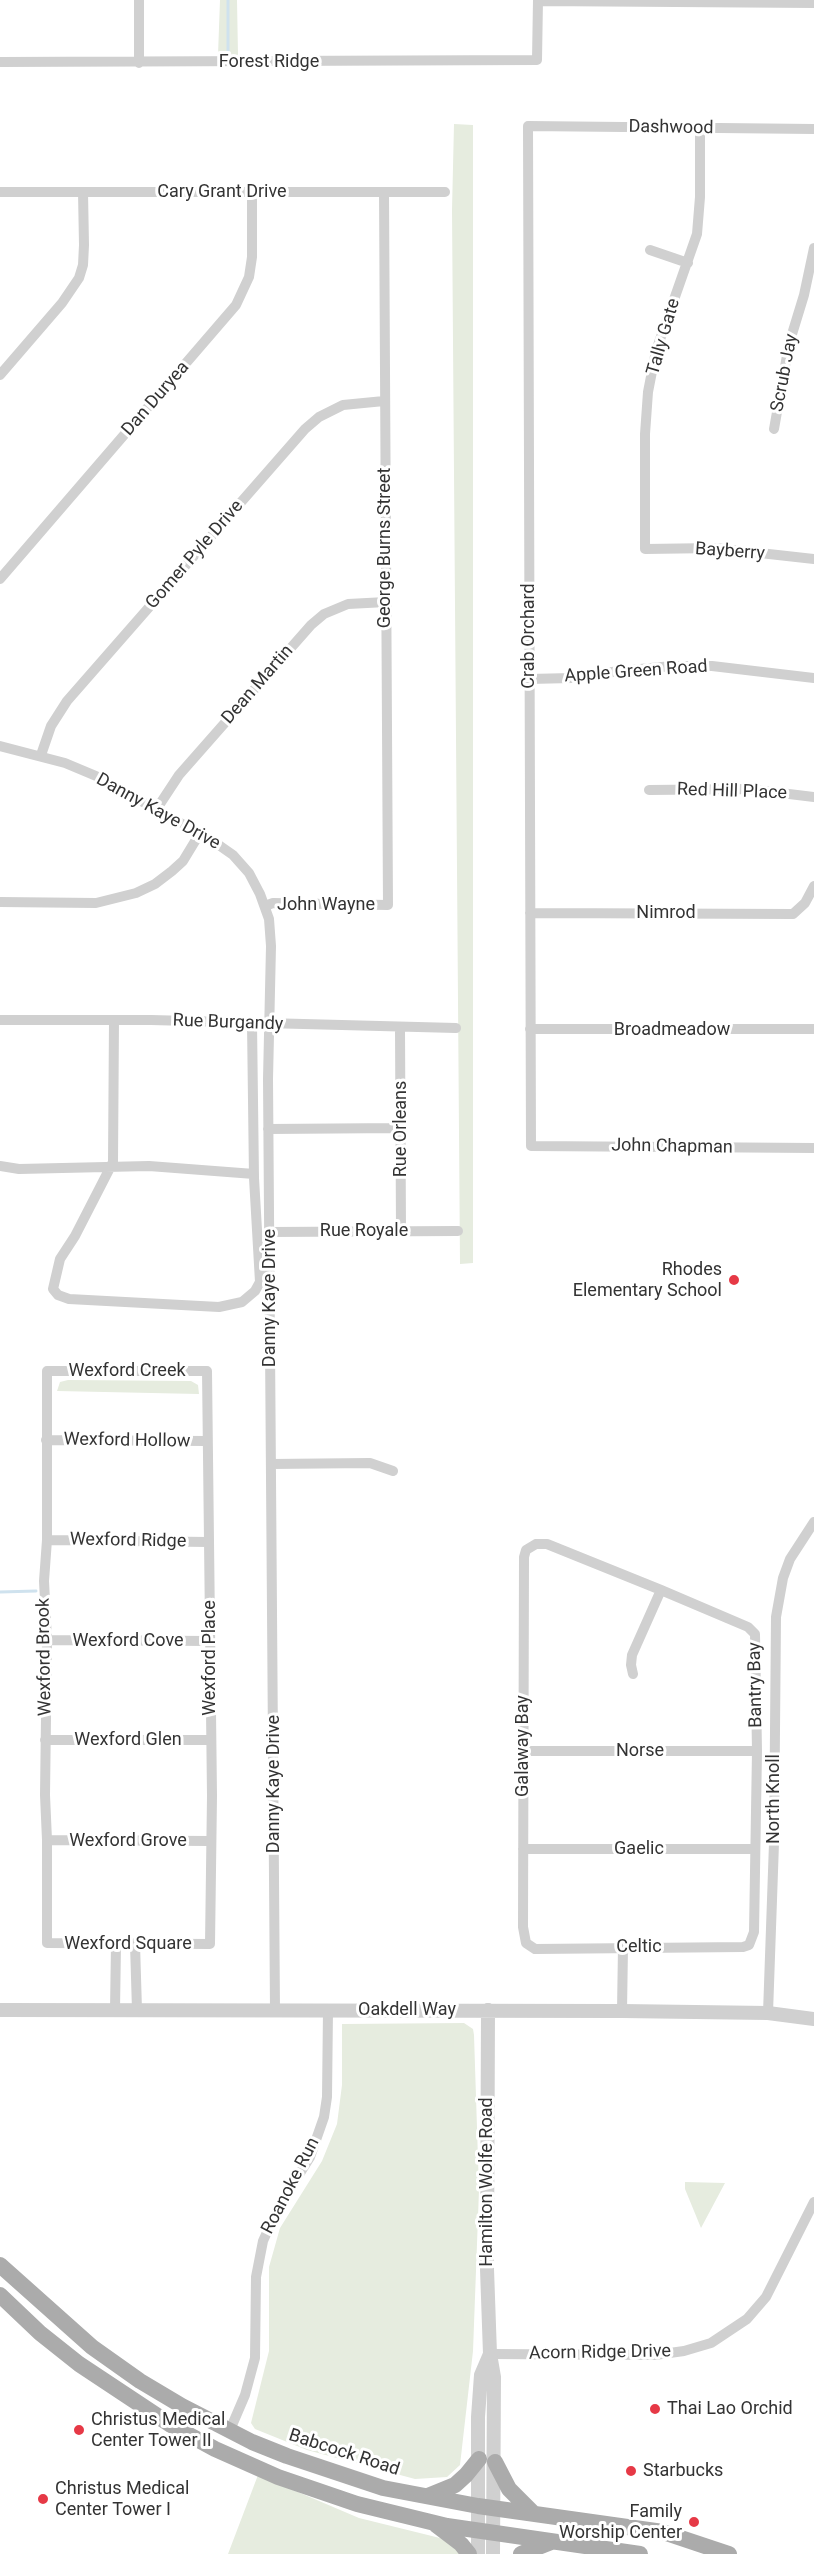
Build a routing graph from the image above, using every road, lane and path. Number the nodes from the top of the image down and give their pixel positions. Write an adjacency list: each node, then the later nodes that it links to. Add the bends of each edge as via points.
1 (139, 0): 7 (street)
2 (670, 0): 3 (street); 4 (street)
3 (538, 1): 7 (street, Forest Ridge, via 537,60)
4 (799, 1): 5 (street)
5 (814, 3)
6 (0, 62): 7 (street, Forest Ridge)
7 (139, 63)
8 (528, 126): 9 (street, Dashwood); 27 (street, Crab Orchard)
9 (700, 128): 10 (street, Dashwood); 18 (street, Tally Gate, via 699,215)
10 (814, 129)
11 (0, 192): 12 (street, Cary Grant Drive)
12 (83, 192): 13 (street, Cary Grant Drive); 19 (street, via 84,245 79,278)
13 (252, 192): 14 (street, Cary Grant Drive); 24 (street, Dan Duryea, via 252,257 249,277 236,305)
14 (384, 192): 15 (street, Cary Grant Drive); 20 (street, George Burns Street)
15 (445, 192)
16 (814, 248): 21 (street, Scrub Jay, via 786,356)
17 (650, 250): 18 (street)
18 (688, 263): 22 (street, Tally Gate, via 660,341 648,392)
19 (0, 375)
20 (384, 401): 25 (street, George Burns Street); 29 (street, Gomer Pyle Drive, via 335,408 305,429 67,701 51,726)
21 (774, 429)
22 (645, 549): 23 (street, Bayberry, via 715,548)
23 (814, 560)
24 (0, 579)
25 (386, 602): 32 (street, Dean Martin, via 348,604 324,614 311,625 179,775); 36 (street, George Burns Street)
26 (814, 678): 27 (street, Apple Green Road, via 702,666)
27 (529, 679): 38 (street, Crab Orchard)
28 (0, 746): 29 (street, Danny Kaye Drive)
29 (41, 755): 32 (street, Danny Kaye Drive, via 96,776)
30 (649, 790): 31 (street, Red Hill Place, via 748,789)
31 (814, 797)
32 (156, 810): 33 (street, Danny Kaye Drive)
33 (200, 833): 35 (street, via 183,861 155,884 136,893 96,903); 37 (street, Danny Kaye Drive, via 241,864)
34 (814, 886): 38 (street, Nimrod, via 801,909 793,914)
35 (0, 902)
36 (388, 905): 37 (street, John Wayne)
37 (265, 906): 42 (street, Danny Kaye Drive, via 271,946)
38 (530, 913): 45 (street, Crab Orchard)
39 (0, 1020): 40 (street, Rue Burgandy)
40 (114, 1020): 41 (street, Rue Burgandy); 53 (street)
41 (252, 1023): 42 (street, Rue Burgandy); 54 (street)
42 (269, 1024): 43 (street, Rue Burgandy); 48 (street, Danny Kaye Drive)
43 (400, 1028): 44 (street, Rue Burgandy); 47 (street, Rue Orleans)
44 (456, 1028)
45 (530, 1029): 46 (street, Broadmeadow); 49 (street, Crab Orchard)
46 (814, 1029)
47 (401, 1128): 48 (street); 56 (street, Rue Orleans)
48 (268, 1130): 52 (street, Danny Kaye Drive)
49 (531, 1146): 50 (street, John Chapman)
50 (814, 1148)
51 (0, 1166): 53 (street)
52 (269, 1167): 54 (street); 55 (street, Danny Kaye Drive)
53 (110, 1168): 54 (street, via 149,1166); 54 (street, via 60,1259 53,1289 69,1299 219,1306 242,1302 260,1282)
54 (254, 1174): 55 (street)
55 (269, 1180): 58 (street, Danny Kaye Drive)
56 (401, 1231): 57 (street, Rue Royale); 58 (street, Rue Royale)
57 (458, 1231)
58 (269, 1232): 63 (street, Danny Kaye Drive)
59 (47, 1371): 60 (street, Wexford Creek); 61 (street, Wexford Brook)
60 (207, 1371): 62 (street, Wexford Place)
61 (46, 1440): 62 (street, Wexford Hollow); 66 (street, Wexford Brook)
62 (207, 1441): 67 (street, Wexford Place)
63 (271, 1464): 64 (street, via 370,1462); 93 (street, Danny Kaye Drive)
64 (393, 1471)
65 (814, 1522): 97 (street, North Knoll, via 790,1559 776,1617)
66 (47, 1540): 67 (street, Wexford Ridge); 70 (street, Wexford Brook)
67 (208, 1542): 71 (street, Wexford Place)
68 (530, 1547): 69 (street, Bantry Bay, via 547,1544); 75 (street, Galaway Bay, via 524,1557)
69 (661, 1590): 72 (street, via 632,1655); 76 (street, Bantry Bay, via 748,1627 755,1634)
70 (46, 1641): 71 (street, Wexford Cove); 73 (street, Wexford Brook)
71 (210, 1641): 74 (street, Wexford Place)
72 (633, 1674)
73 (45, 1740): 74 (street, Wexford Glen); 77 (street, Wexford Brook)
74 (210, 1740): 78 (street, Wexford Place)
75 (523, 1751): 76 (street, Norse); 79 (street, Galaway Bay)
76 (757, 1751): 80 (street, Bantry Bay)
77 (47, 1840): 78 (street, Wexford Grove); 81 (street, Wexford Brook)
78 (210, 1841): 84 (street, Wexford Place)
79 (523, 1849): 80 (street, Gaelic); 86 (street, Galaway Bay, via 523,1926)
80 (755, 1849): 85 (street, Bantry Bay, via 754,1932)
81 (47, 1943): 82 (street, Wexford Square)
82 (116, 1944): 83 (street, Wexford Square); 88 (street)
83 (135, 1944): 84 (street, Wexford Square); 89 (street)
84 (210, 1944)
85 (749, 1945): 87 (street, Celtic)
86 (529, 1946): 87 (street, Celtic)
87 (623, 1947): 96 (street)
88 (115, 1971): 89 (street); 91 (street)
89 (137, 1971): 92 (street)
90 (0, 2010): 91 (street, Oakdell Way)
91 (115, 2010): 92 (street, Oakdell Way)
92 (137, 2010): 93 (street, Oakdell Way)
93 (275, 2010): 94 (street, Oakdell Way)
94 (328, 2010): 95 (street, Oakdell Way); 105 (street, Roanoke Run, via 324,2117 310,2157 278,2208 263,2241 256,2277 255,2358)
95 (488, 2010): 96 (street, Oakdell Way); 104 (street, Hamilton Wolfe Road)
96 (622, 2011): 97 (street, Oakdell Way)
97 (768, 2013): 98 (street, Oakdell Way)
98 (814, 2019)
99 (814, 2202): 104 (street, Acorn Ridge Drive, via 766,2297 736,2328 711,2343 684,2352 655,2355)
100 (0, 2265): 102 (main road, Babcock Road)
101 (0, 2295): 103 (main road)
102 (56, 2316): 103 (main road); 105 (main road, Babcock Road, via 140,2380)
103 (40, 2333): 106 (main road, via 117,2390)
104 (490, 2354): 108 (street, Hamilton Wolfe Road, via 481,2375 478,2417)
105 (230, 2430): 107 (main road, Babcock Road)
106 (215, 2449): 107 (main road, via 230,2442 279,2463); 112 (main road, via 324,2493)
107 (295, 2459): 109 (main road, Babcock Road, via 383,2488)
108 (487, 2461): 109 (main road, via 455,2485); 110 (street, Hamilton Wolfe Road); 111 (main road)
109 (428, 2496): 110 (main road, Babcock Road)
110 (486, 2507): 111 (main road, Babcock Road); 113 (street, Hamilton Wolfe Road)
111 (533, 2513): 120 (main road, Babcock Road, via 663,2532)
112 (433, 2522): 113 (main road); 115 (main road)
113 (486, 2531): 114 (main road); 116 (street, Hamilton Wolfe Road); 117 (street, Hamilton Wolfe Road)
114 (553, 2541): 118 (main road); 119 (main road)
115 (469, 2554)
116 (478, 2554)
117 (493, 2554)
118 (521, 2554)
119 (640, 2554)
120 (729, 2554)

